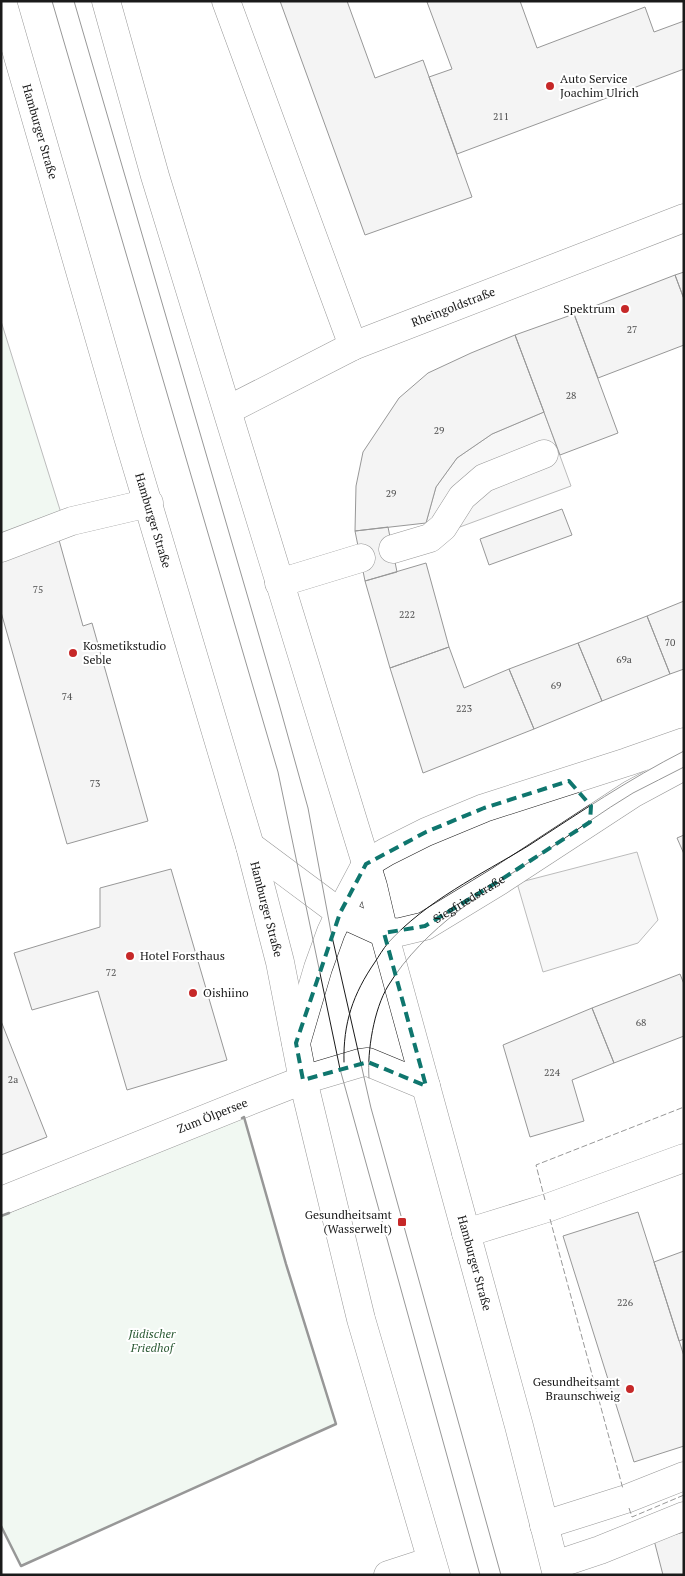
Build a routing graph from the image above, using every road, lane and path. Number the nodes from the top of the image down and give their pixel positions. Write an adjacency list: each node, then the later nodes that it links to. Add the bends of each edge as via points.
1 (2, 1): 8 (main road, Hamburger Straße)
2 (106, 1): 6 (main road, Hamburger Straße)
3 (226, 1): 5 (main road)
4 (684, 218): 5 (main road, Rheingoldstraße)
5 (352, 346): 6 (main road, Rheingoldstraße)
6 (228, 410): 12 (main road, Hamburger Straße)
7 (544, 454): 10 (main road, via 484,478 462,497 443,527 430,538)
8 (149, 503): 9 (main road, via 72,521); 17 (main road, Hamburger Straße)
9 (1, 548)
10 (393, 549)
11 (361, 558): 12 (main road)
12 (279, 583): 18 (main road, Hamburger Straße)
13 (684, 742): 15 (main road)
14 (684, 766): 16 (main road, Siegfriedstraße, via 632,794)
15 (569, 781): 16 (main road, via 591,806); 18 (main road, via 484,808 426,832)
16 (590, 822): 20 (main road, Siegfriedstraße, via 425,926)
17 (250, 846): 19 (main road); 21 (main road, Hamburger Straße, via 280,962)
18 (366, 864): 19 (main road, Hamburger Straße); 20 (main road, Hamburger Straße)
19 (340, 913): 20 (main road); 21 (main road, Hamburger Straße, via 318,968)
20 (384, 933): 23 (main road, Hamburger Straße)
21 (296, 1043): 22 (main road, Hamburger Straße)
22 (304, 1080): 23 (main road, Zum Ölpersee, via 368,1062); 25 (main road, Zum Ölpersee); 30 (main road, Hamburger Straße, via 361,1319)
23 (426, 1086): 26 (main road, Hamburger Straße)
24 (684, 1158): 26 (main road, via 547,1208)
25 (1, 1201)
26 (466, 1233): 29 (main road, Hamburger Straße)
27 (684, 1476): 29 (main road, via 626,1499)
28 (684, 1516): 31 (main road)
29 (544, 1525): 31 (main road, Hamburger Straße)
30 (433, 1568): 32 (main road)
31 (556, 1570)
32 (388, 1575)

